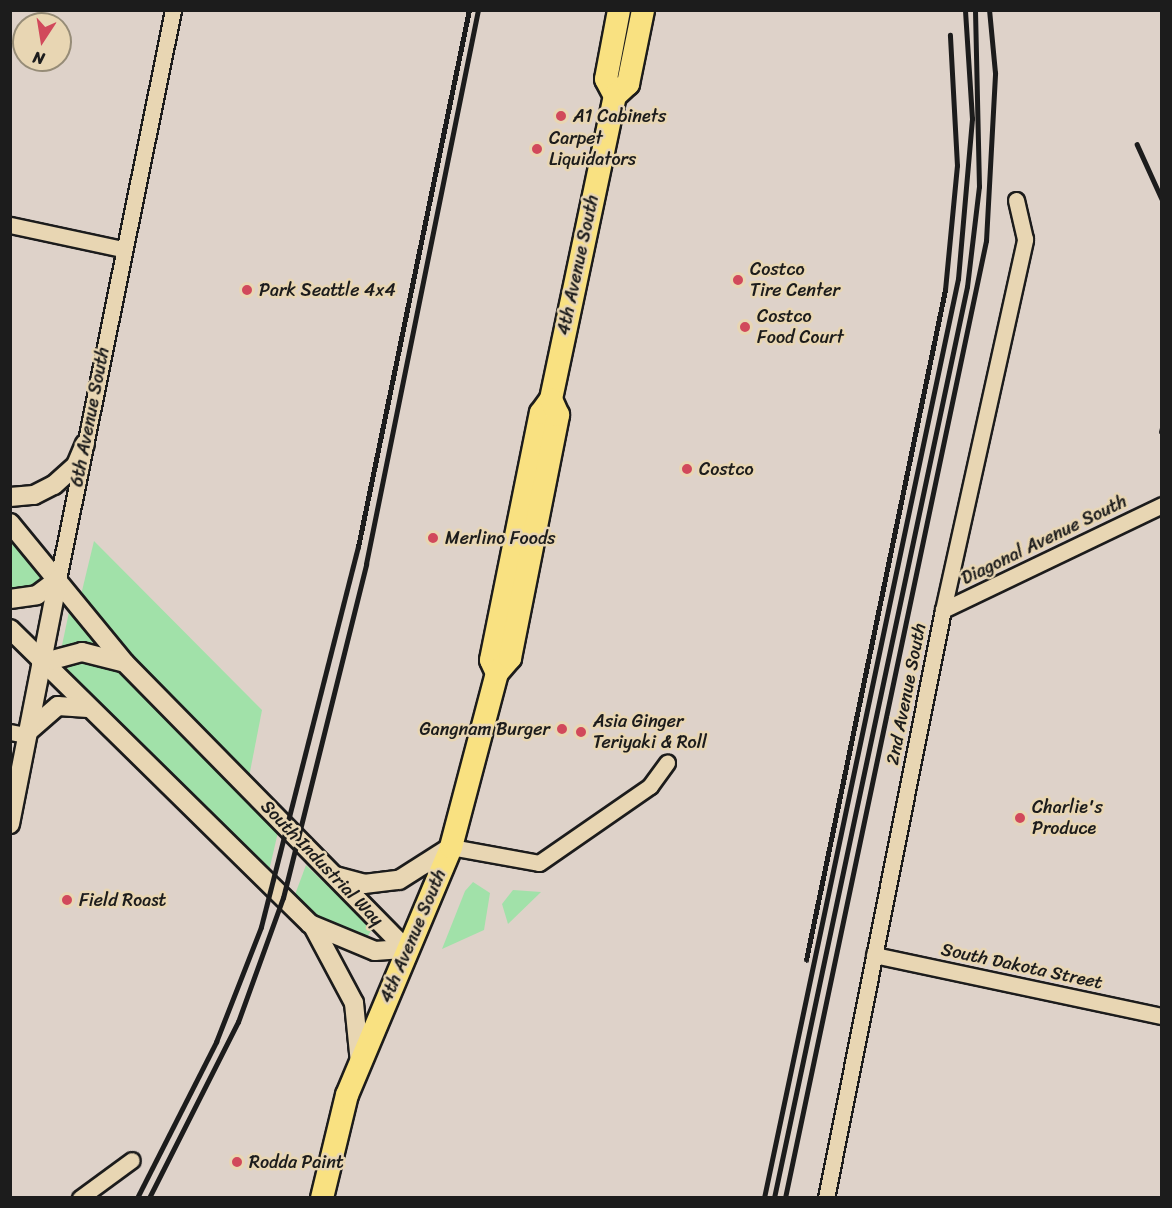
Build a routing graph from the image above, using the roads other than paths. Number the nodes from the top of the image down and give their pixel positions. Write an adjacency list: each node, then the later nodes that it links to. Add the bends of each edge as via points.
1 (173, 10): 7 (street, 6th Avenue South)
2 (619, 10): 4 (main road, 4th Avenue South, via 606,79)
3 (643, 10): 4 (main road, 4th Avenue South, via 628,84)
4 (615, 96): 8 (main road, 4th Avenue South)
5 (1016, 200): 16 (street, 2nd Avenue South, via 1025,239)
6 (10, 225): 7 (street)
7 (122, 249): 9 (street, 6th Avenue South)
8 (551, 399): 13 (main road, 4th Avenue South, via 541,413); 17 (main road, 4th Avenue South, via 558,415)
9 (85, 444): 10 (street, via 76,465 54,485 34,495); 14 (street, 6th Avenue South)
10 (10, 497)
11 (1161, 505): 16 (street, Diagonal Avenue South)
12 (10, 523): 14 (street, South Industrial Way)
13 (517, 527): 17 (main road, via 524,537 512,606); 21 (main road, 4th Avenue South, via 491,660)
14 (58, 579): 15 (street, via 38,595); 19 (street, 6th Avenue South); 20 (street, South Industrial Way)
15 (10, 599)
16 (943, 610): 30 (street, 2nd Avenue South)
17 (518, 614): 21 (main road, 4th Avenue South, via 510,658)
18 (10, 629): 19 (street, South Industrial Way)
19 (41, 663): 20 (street, via 82,652); 22 (street, South Industrial Way); 23 (street, 6th Avenue South)
20 (125, 663): 27 (street, South Industrial Way)
21 (497, 673): 26 (main road, 4th Avenue South)
22 (88, 708): 23 (street, via 58,706); 28 (street, South Industrial Way)
23 (19, 733): 25 (street, 6th Avenue South)
24 (666, 763): 26 (street, via 650,786 539,863)
25 (10, 824)
26 (452, 847): 27 (street, via 399,880 364,884); 29 (main road, 4th Avenue South)
27 (332, 875): 29 (street, South Industrial Way)
28 (310, 924): 29 (street, South Industrial Way, via 375,951); 32 (street, via 333,956 354,1003)
29 (406, 949): 32 (main road, 4th Avenue South)
30 (874, 955): 31 (street, South Dakota Street); 36 (street, 2nd Avenue South)
31 (1161, 1016)
32 (360, 1063): 35 (main road, 4th Avenue South)
33 (132, 1160): 34 (street)
34 (80, 1197)
35 (322, 1197)
36 (826, 1197)

